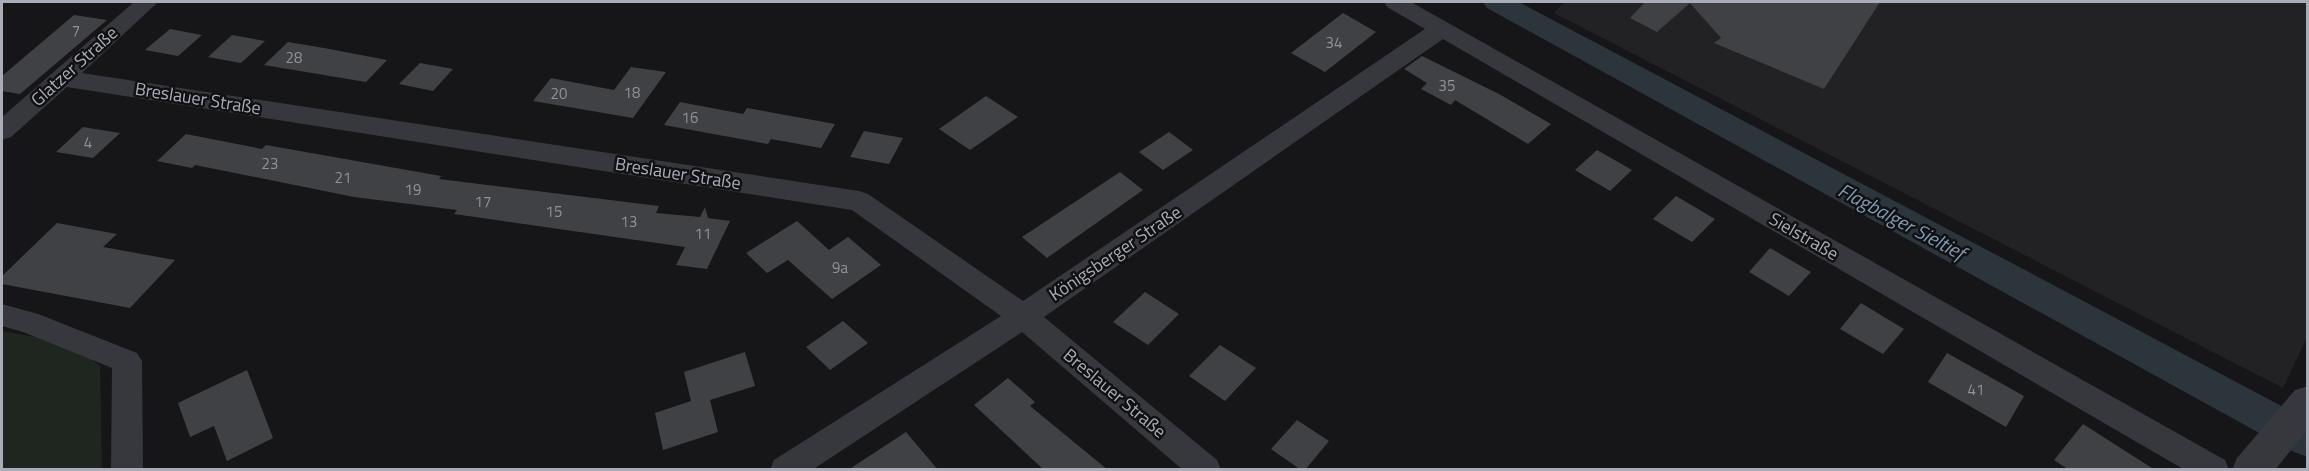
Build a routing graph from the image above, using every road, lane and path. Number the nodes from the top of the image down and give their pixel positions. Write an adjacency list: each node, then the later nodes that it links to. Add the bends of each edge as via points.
1 (147, 2): 4 (street, Glatzer Straße)
2 (1395, 2): 3 (street, Sielstraße)
3 (1442, 29): 7 (street, Königsberger Straße); 13 (street, Sielstraße)
4 (62, 78): 5 (street, Glatzer Straße); 7 (street, Breslauer Straße, via 859,201)
5 (2, 131)
6 (2, 315): 10 (street, via 127,361)
7 (1023, 316): 11 (street, Königsberger Straße); 12 (street, Breslauer Straße)
8 (2307, 401): 9 (street)
9 (2256, 462)
10 (127, 470)
11 (784, 470)
12 (1206, 470)
13 (2214, 470)

